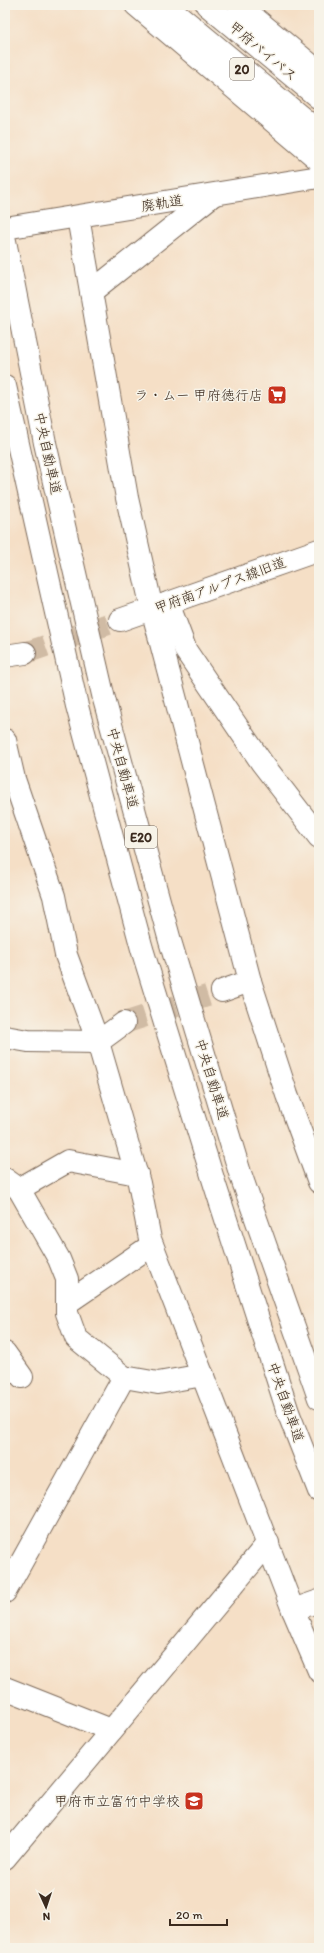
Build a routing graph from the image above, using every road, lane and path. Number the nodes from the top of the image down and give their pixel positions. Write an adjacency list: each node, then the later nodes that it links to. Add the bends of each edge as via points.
1 (136, 5): 8 (main road)
2 (166, 5): 7 (main road, 甲府バイパス / 20)
3 (207, 5): 6 (main road, 甲府バイパス / 20)
4 (239, 5): 5 (main road)
5 (319, 72)
6 (319, 98)
7 (319, 132)
8 (319, 160)
9 (319, 177): 10 (main road, 廃軌道)
10 (212, 194): 11 (main road, 廃軌道); 14 (main road)
11 (78, 217): 12 (main road, 廃軌道); 14 (main road)
12 (5, 228)
13 (5, 241): 35 (main road, 中央自動車道 / E20, via 45,443 104,699 170,941 240,1173)
14 (91, 292): 17 (main road, via 127,498)
15 (5, 386): 36 (main road, 中央自動車道 / E20, via 77,706 142,949 281,1390)
16 (319, 550): 17 (main road, 甲府南アルプス線旧道)
17 (160, 606): 18 (main road, 甲府南アルプス線旧道); 20 (main road, via 186,651 262,763); 21 (main road)
18 (120, 620)
19 (5, 740): 25 (main road, via 14,779 54,896 66,955)
20 (319, 837)
21 (250, 981): 22 (main road); 27 (main road, via 287,1095)
22 (222, 991)
23 (124, 1023): 25 (main road)
24 (5, 1037): 25 (main road, via 28,1041)
25 (98, 1042): 26 (main road)
26 (137, 1174): 28 (main road, via 68,1161); 29 (main road)
27 (319, 1182)
28 (12, 1184): 30 (main road, via 59,1259 67,1279)
29 (152, 1244): 30 (main road); 32 (main road)
30 (67, 1303): 33 (main road, via 67,1313 76,1338)
31 (5, 1353): 34 (main road)
32 (203, 1375): 33 (main road, via 158,1383); 37 (main road)
33 (124, 1376): 38 (main road)
34 (22, 1377)
35 (319, 1398)
36 (319, 1491)
37 (268, 1543): 40 (main road); 43 (main road)
38 (5, 1592)
39 (319, 1601): 40 (main road)
40 (293, 1610): 41 (main road)
41 (319, 1671)
42 (5, 1688): 43 (main road)
43 (111, 1730): 44 (main road)
44 (5, 1858)

